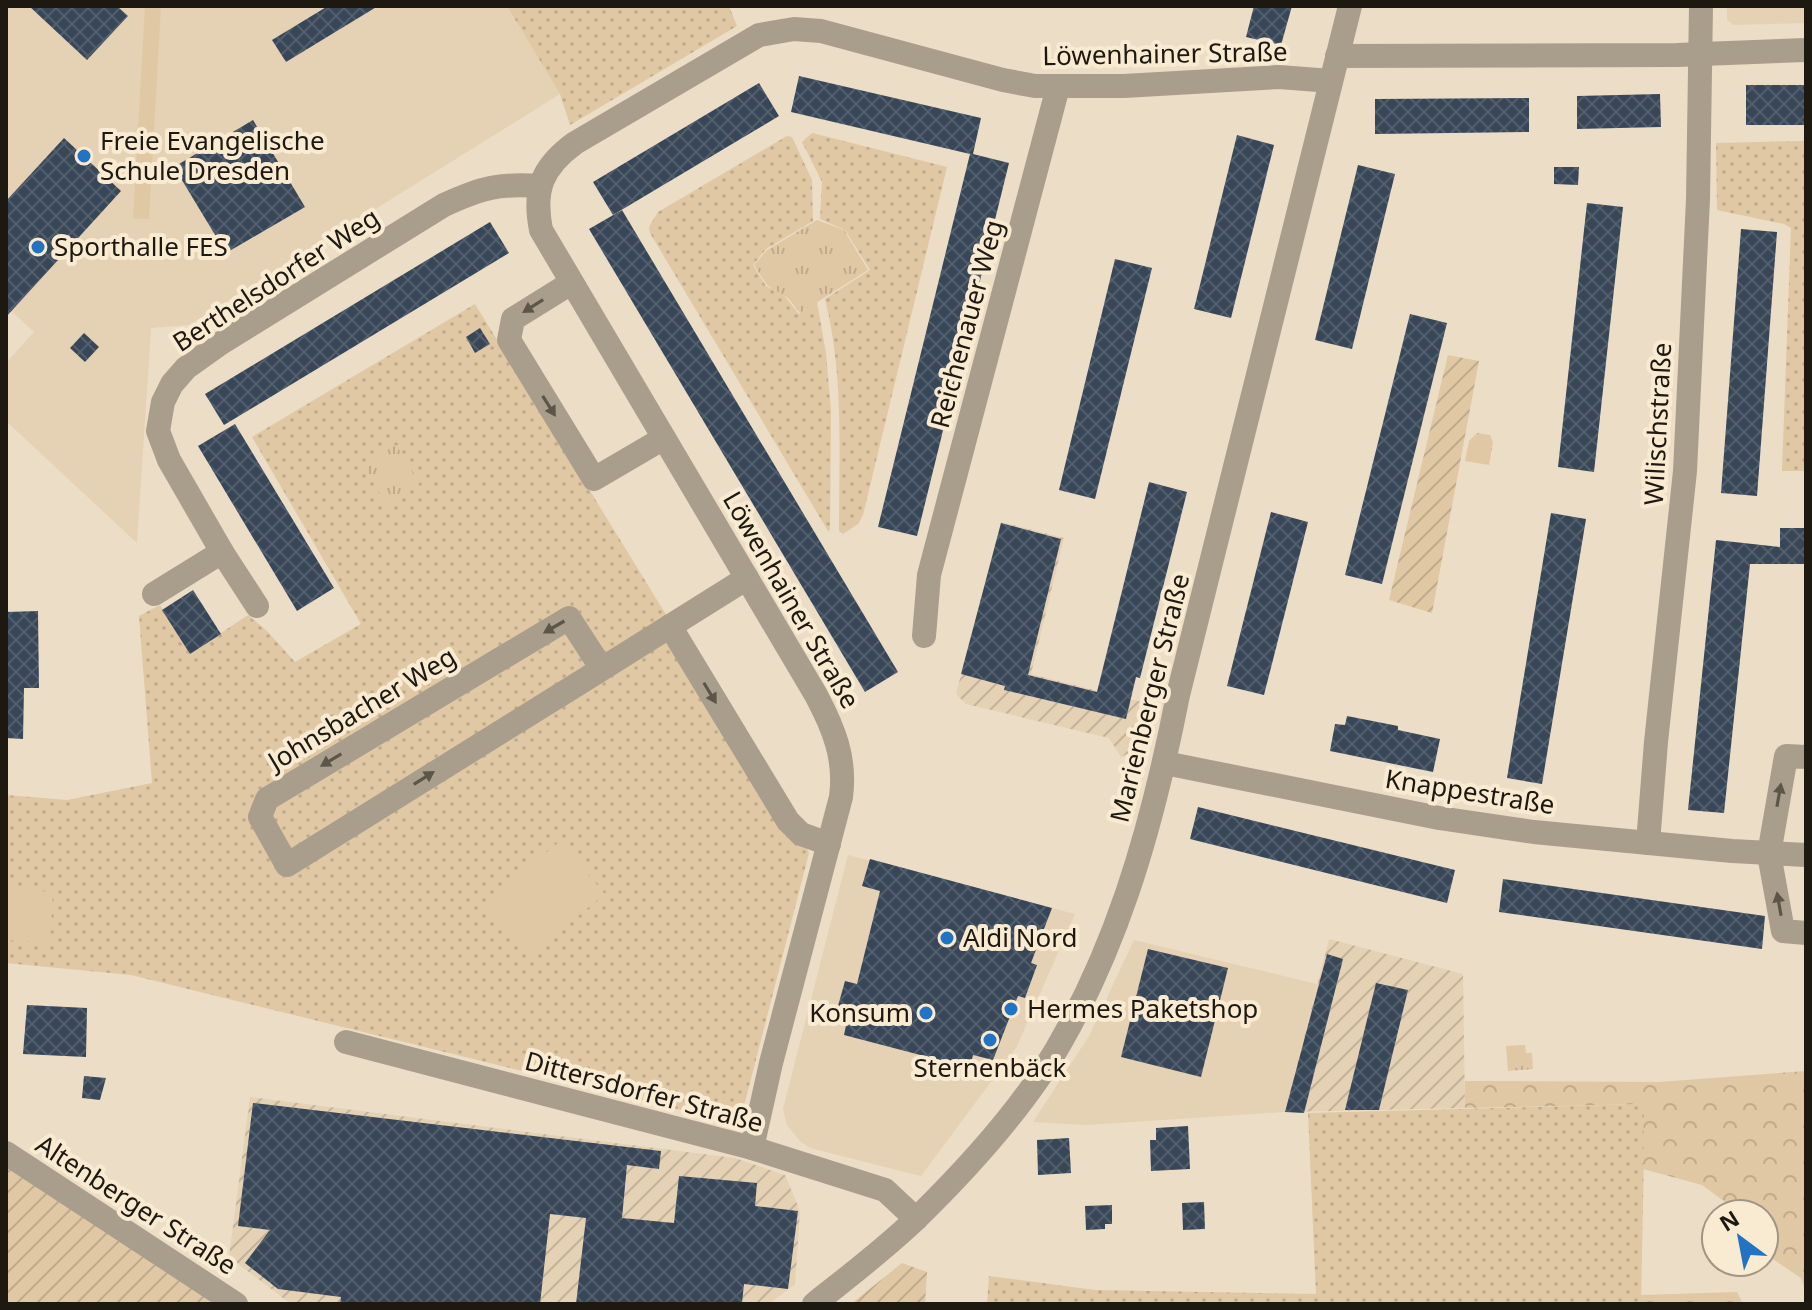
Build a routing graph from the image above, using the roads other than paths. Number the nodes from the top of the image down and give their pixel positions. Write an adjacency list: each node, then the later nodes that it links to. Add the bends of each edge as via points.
1 (1350, 6): 5 (street, Marienberger Straße)
2 (1701, 6): 4 (street, Wilischstraße)
3 (1806, 50): 4 (street)
4 (1701, 53): 5 (street); 20 (street, Wilischstraße, via 1685,471)
5 (1337, 56): 6 (street, Marienberger Straße)
6 (1331, 81): 7 (street, Löwenhainer Straße, via 1279,77); 19 (street, Marienberger Straße)
7 (1058, 87): 8 (street, Löwenhainer Straße, via 1003,80 821,31 759,35 572,145 552,162); 16 (street, Reichenauer Weg, via 923,579)
8 (540, 186): 9 (street, Löwenhainer Straße, via 536,206 541,230); 11 (street, Berthelsdorfer Weg, via 479,189 444,205 221,343 172,384 158,431)
9 (571, 283): 10 (street, Löwenhainer Straße); 10 (street, one-way to 10, via 513,319 509,340 594,479)
10 (664, 438): 12 (street, Löwenhainer Straße)
11 (222, 552): 13 (street); 14 (street, Berthelsdorfer Weg)
12 (747, 578): 15 (street, Johnsbacher Weg); 21 (street, Löwenhainer Straße, via 838,740 844,778)
13 (154, 594)
14 (257, 606)
15 (670, 626): 17 (street, Johnsbacher Weg); 21 (street, one-way to 21, via 788,821 801,834)
16 (924, 636)
17 (602, 669): 17 (street, Johnsbacher Weg, one-way to 17, via 569,618 267,799 260,817 287,865)
18 (1806, 757): 22 (street, one-way to 18, via 1786,756)
19 (1165, 763): 20 (street, Knappestraße, via 1439,818); 28 (street, Marienberger Straße, via 1119,919 1062,1040 1016,1107)
20 (1648, 843): 22 (street, Knappestraße)
21 (829, 844): 26 (street, Löwenhainer Straße)
22 (1769, 854): 23 (street, Knappestraße); 24 (street, one-way to 22, via 1783,931)
23 (1806, 855)
24 (1806, 933)
25 (346, 1042): 26 (street, Dittersdorfer Straße)
26 (752, 1148): 28 (street, Dittersdorfer Straße, via 885,1190)
27 (6, 1153): 29 (street, Altenberger Straße)
28 (916, 1219): 30 (street, Marienberger Straße)
29 (236, 1304)
30 (814, 1304)

